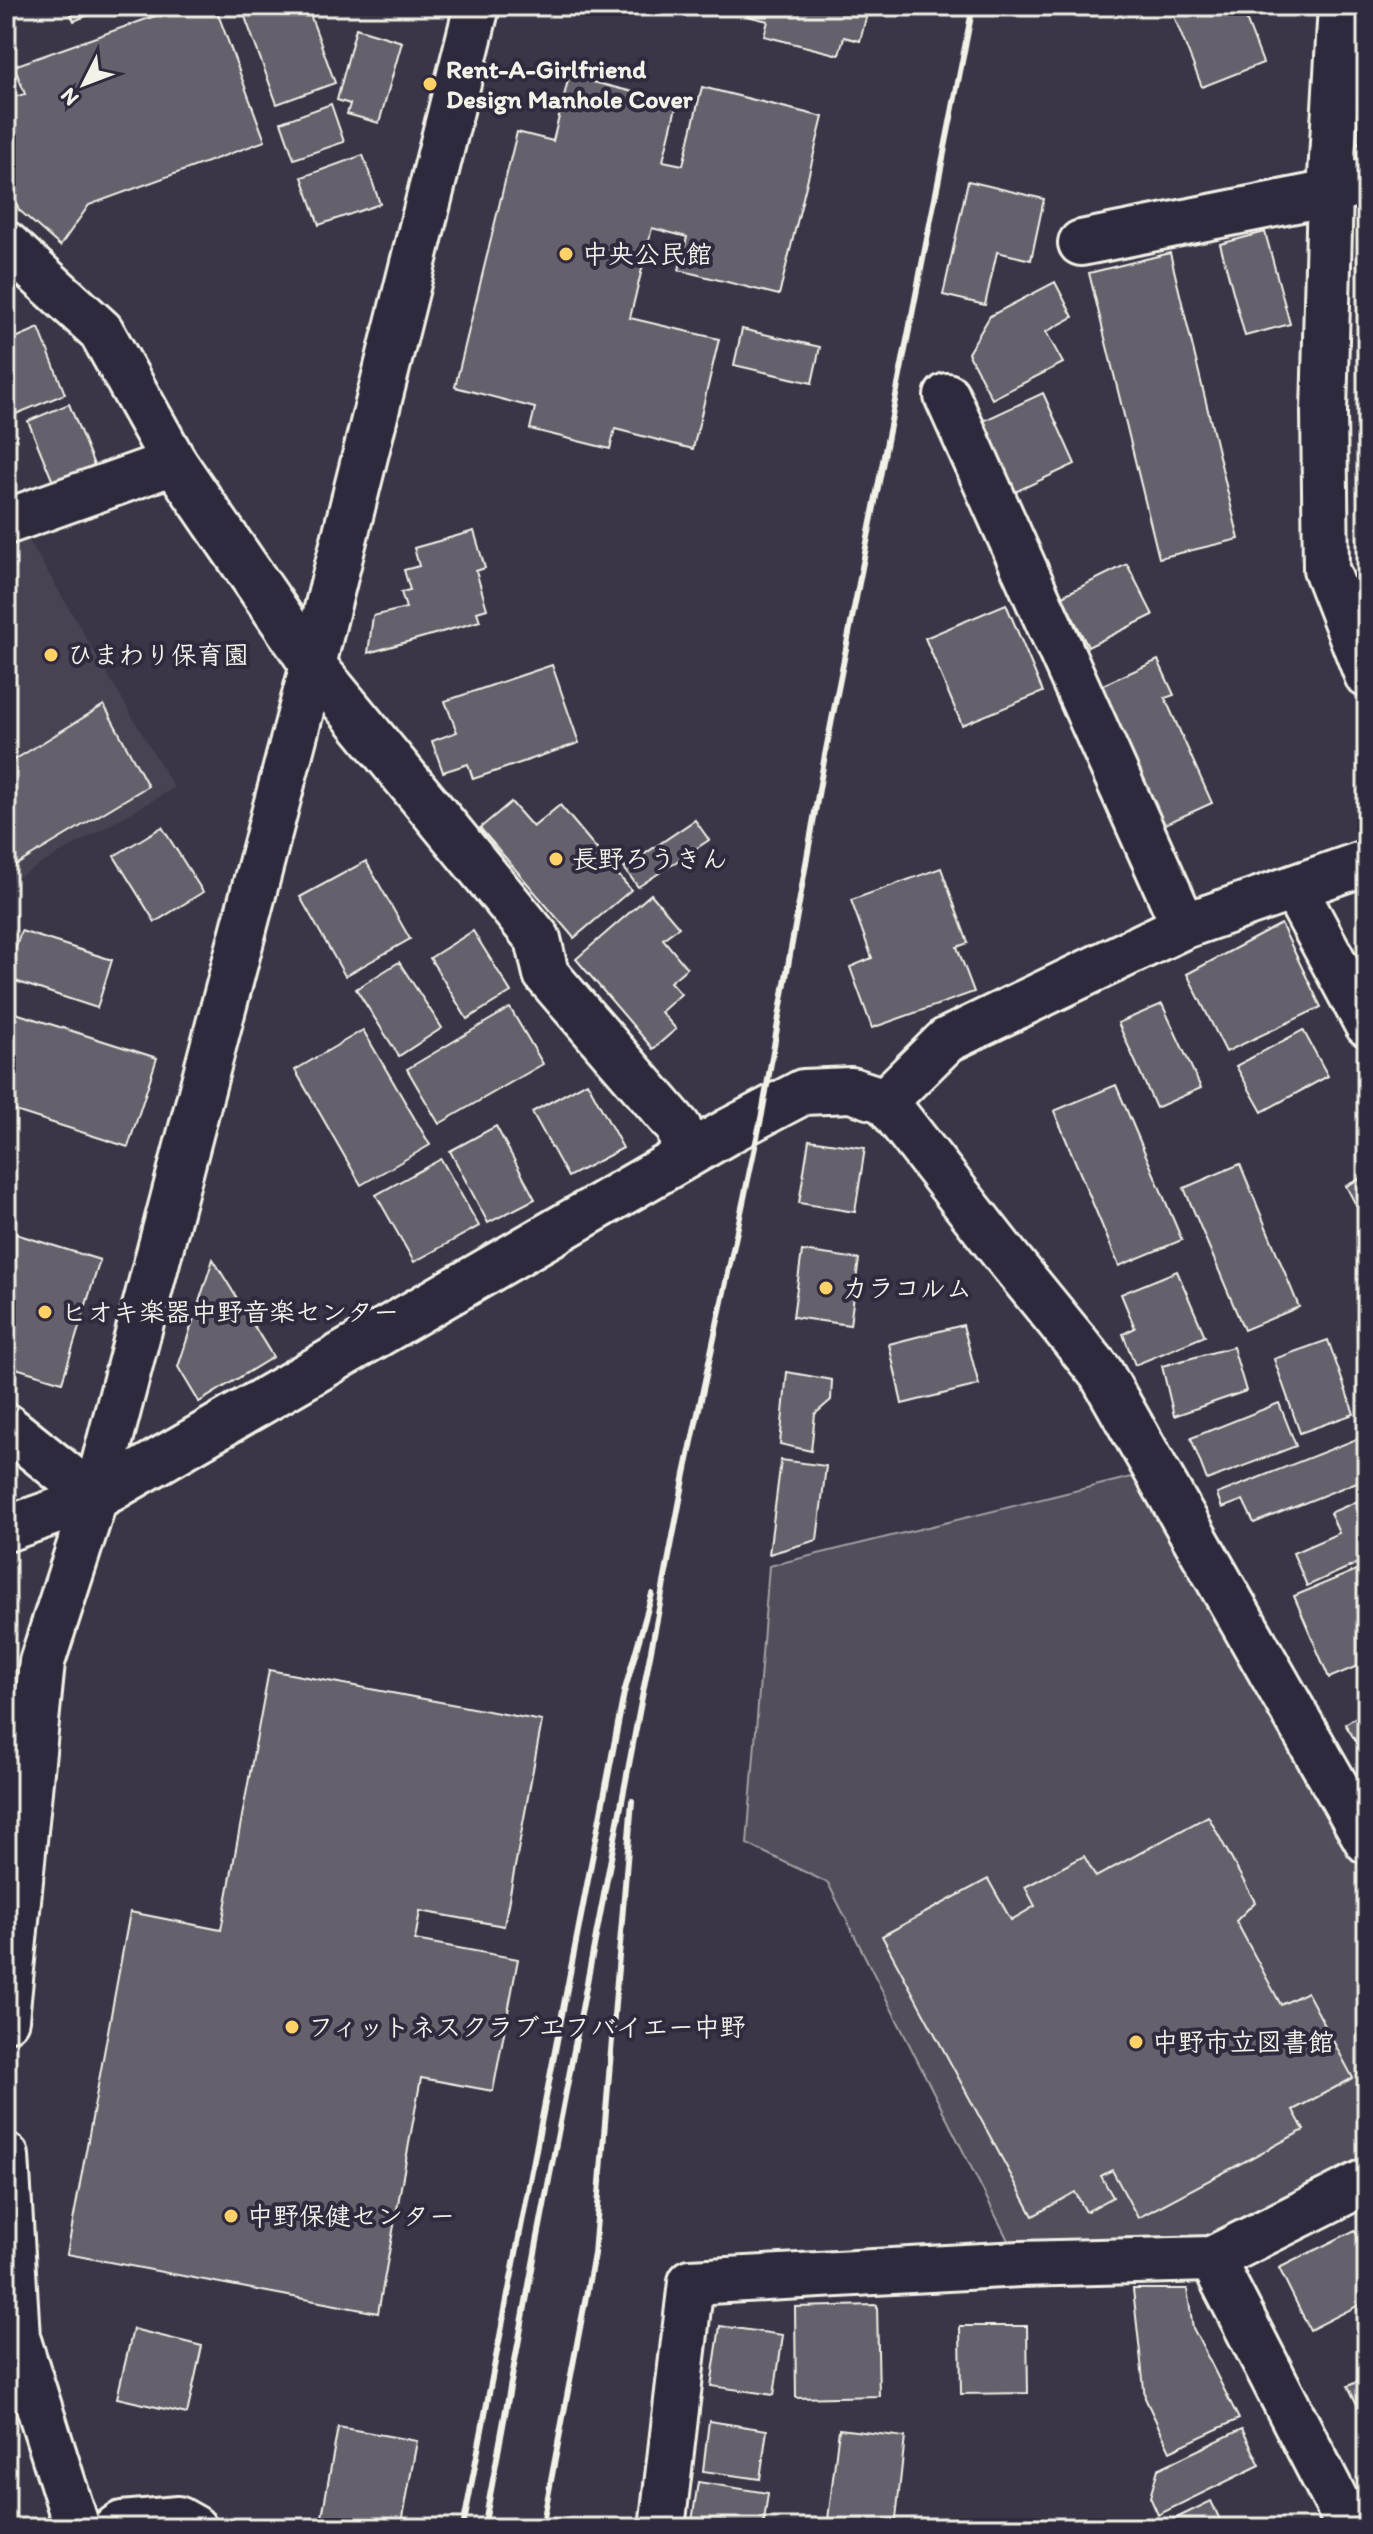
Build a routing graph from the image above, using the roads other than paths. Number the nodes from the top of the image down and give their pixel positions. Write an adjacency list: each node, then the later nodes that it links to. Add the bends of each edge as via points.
1 (477, 6): 9 (street)
2 (1341, 6): 3 (street)
3 (1348, 186): 4 (street); 10 (street, via 1324,412 1326,569)
4 (1081, 243)
5 (6, 244): 7 (street, via 101,331)
6 (947, 396): 13 (street)
7 (174, 462): 8 (street); 9 (street)
8 (6, 522)
9 (313, 665): 16 (street, via 538,939 546,974 679,1128); 18 (street)
10 (1367, 675)
11 (1367, 862): 12 (street)
12 (1294, 888): 13 (street); 14 (street)
13 (1184, 926): 15 (street, via 947,1040)
14 (1367, 1024)
15 (885, 1101): 16 (street, via 851,1090 803,1092); 20 (street, via 1101,1373)
16 (685, 1156): 18 (street)
17 (6, 1426): 18 (street)
18 (95, 1498): 19 (street); 21 (street, via 42,1662)
19 (6, 1529)
20 (1367, 1841)
21 (7, 1999)
22 (6, 2156): 25 (street, via 17,2337)
23 (1367, 2181): 24 (street)
24 (1212, 2259): 28 (street, via 691,2282); 29 (street)
25 (77, 2528)
26 (116, 2528): 27 (street, via 178,2519)
27 (194, 2528)
28 (662, 2528)
29 (1350, 2528)

